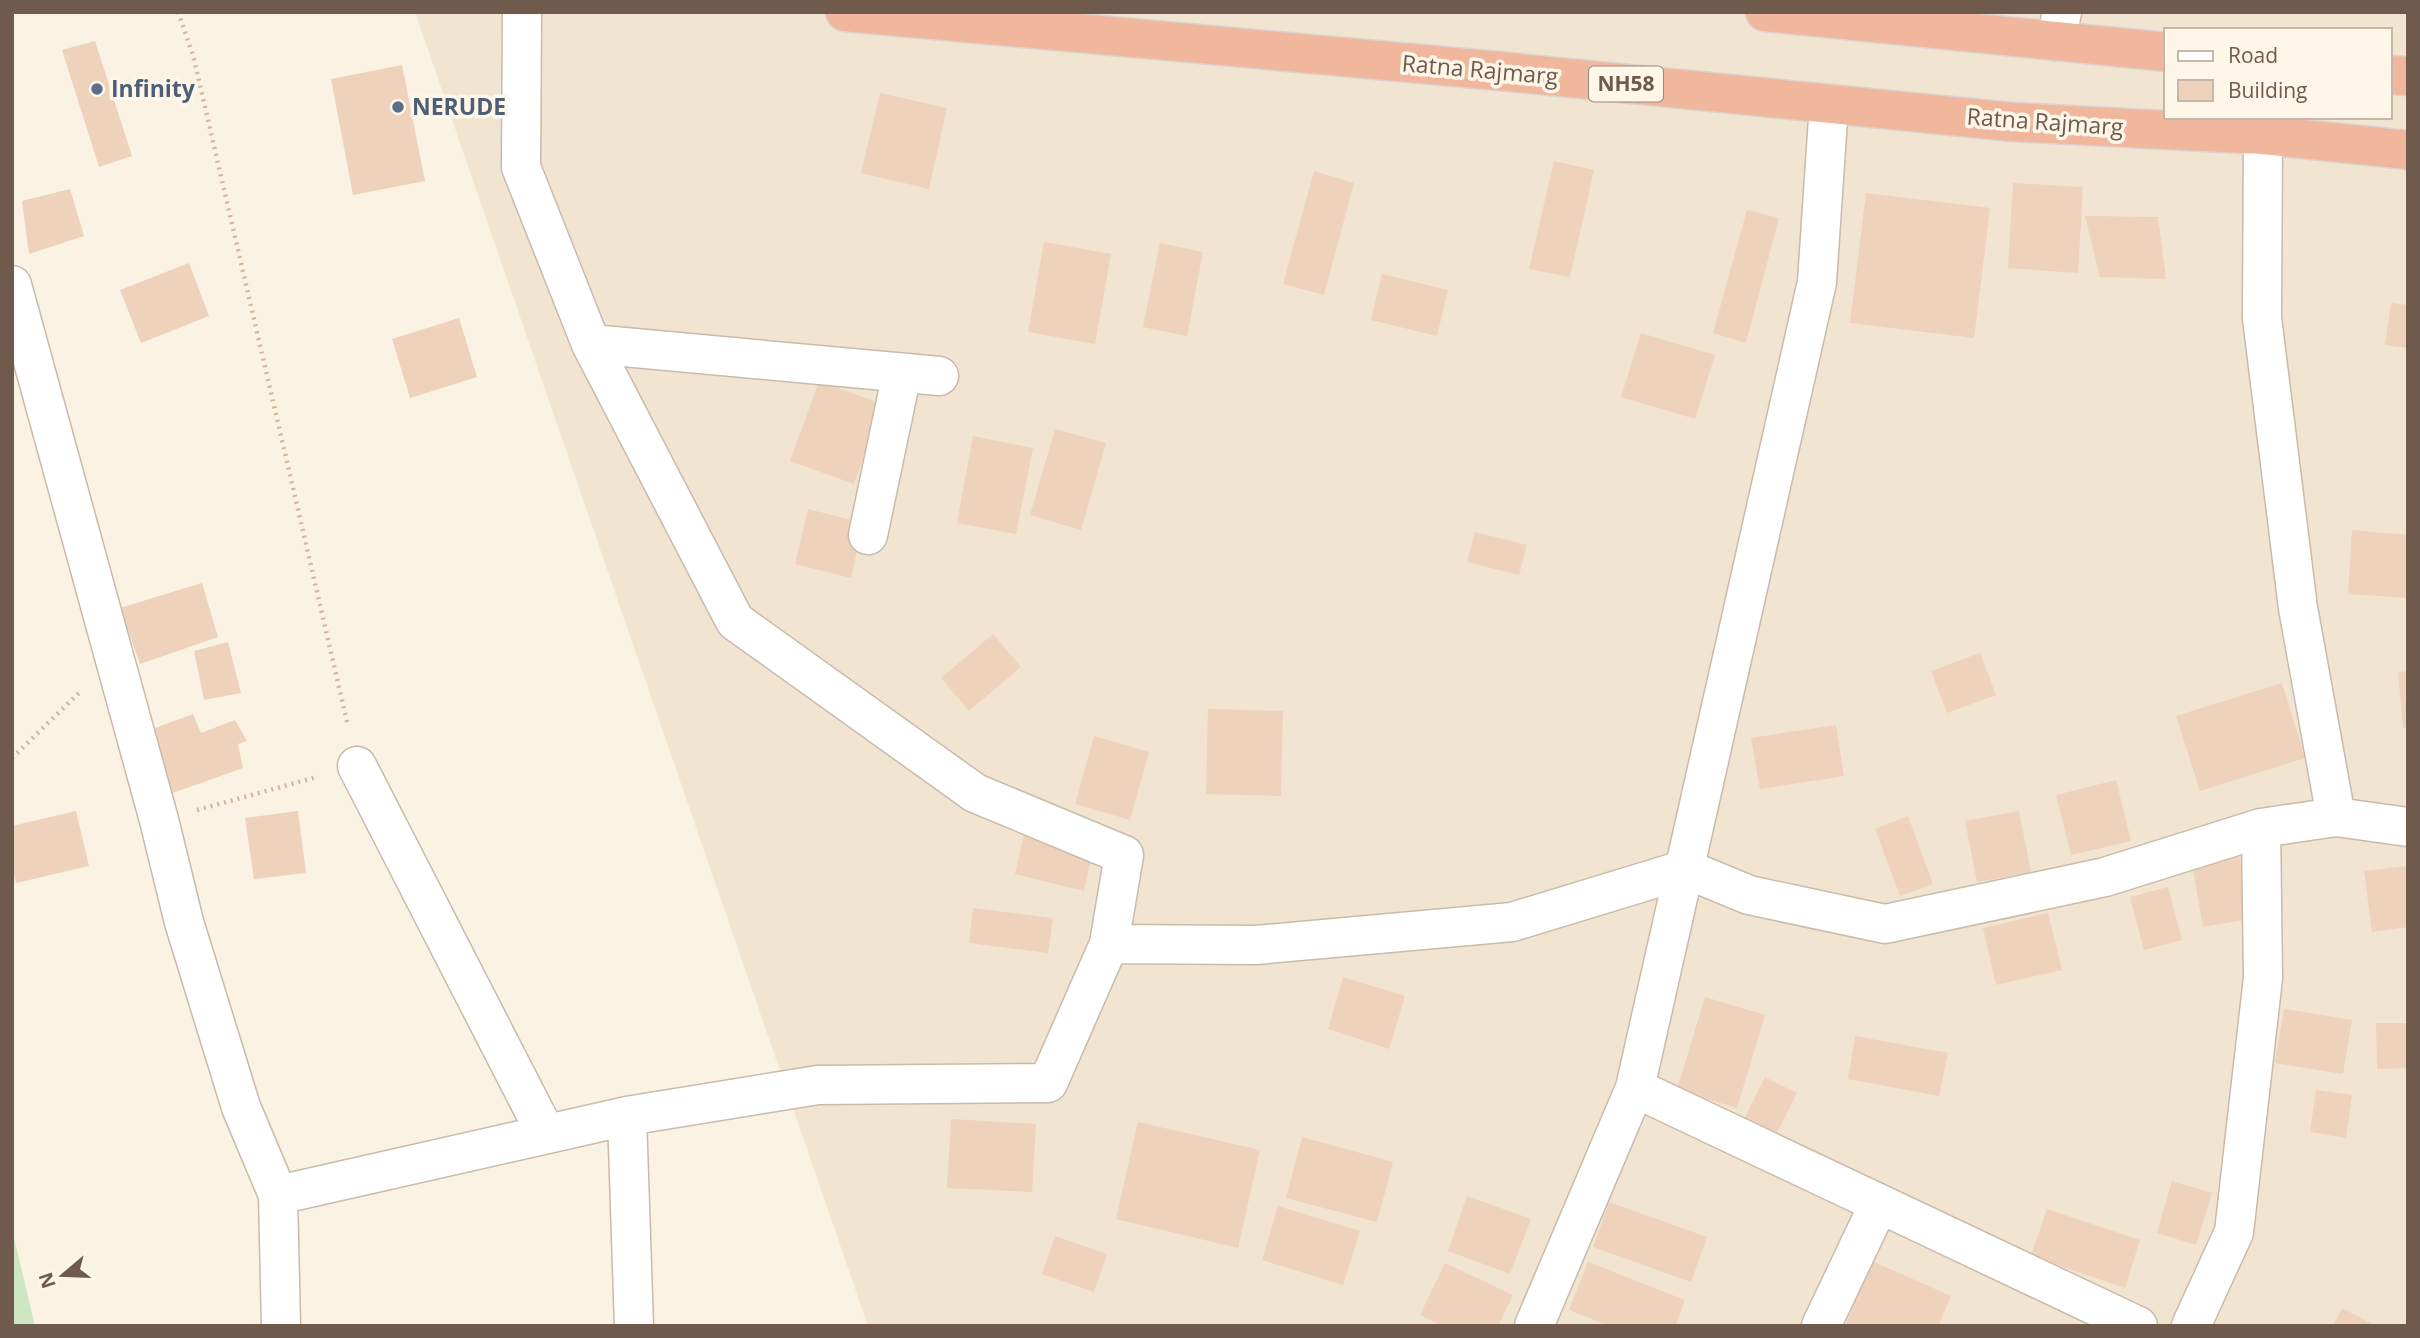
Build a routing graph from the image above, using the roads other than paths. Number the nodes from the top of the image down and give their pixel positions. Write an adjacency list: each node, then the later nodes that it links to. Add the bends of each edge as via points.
1 (522, 12): 10 (street, via 521,167)
2 (845, 12): 6 (highway, Ratna Rajmarg / NH58)
3 (1765, 12): 4 (highway)
4 (2059, 26): 5 (highway)
5 (2164, 52)
6 (1829, 104): 7 (highway, Ratna Rajmarg / NH58, via 2012,122); 18 (street, via 1817,282)
7 (2263, 135): 8 (highway, Ratna Rajmarg / NH58); 15 (street, via 2262,318 2298,608)
8 (2408, 150)
9 (12, 285): 23 (street, via 184,922 242,1107)
10 (591, 344): 11 (street); 19 (street, via 735,621 975,793 1124,856)
11 (902, 373): 12 (street); 13 (street)
12 (939, 376)
13 (868, 535)
14 (357, 766): 22 (street)
15 (2336, 817): 16 (street); 17 (street)
16 (2408, 827)
17 (2261, 828): 18 (street, via 2105,877 1885,924 1749,895); 30 (street, via 2263,978 2234,1232)
18 (1686, 869): 19 (street, via 1512,922 1256,945); 20 (street)
19 (1109, 944): 21 (street, via 1048,1083 818,1085)
20 (1635, 1088): 24 (street); 27 (street)
21 (627, 1116): 22 (street); 26 (street)
22 (546, 1134): 23 (street)
23 (278, 1195): 25 (street)
24 (1879, 1204): 28 (street); 29 (street)
25 (281, 1326)
26 (634, 1326)
27 (1534, 1326)
28 (1821, 1326)
29 (2138, 1326)
30 (2191, 1326)

